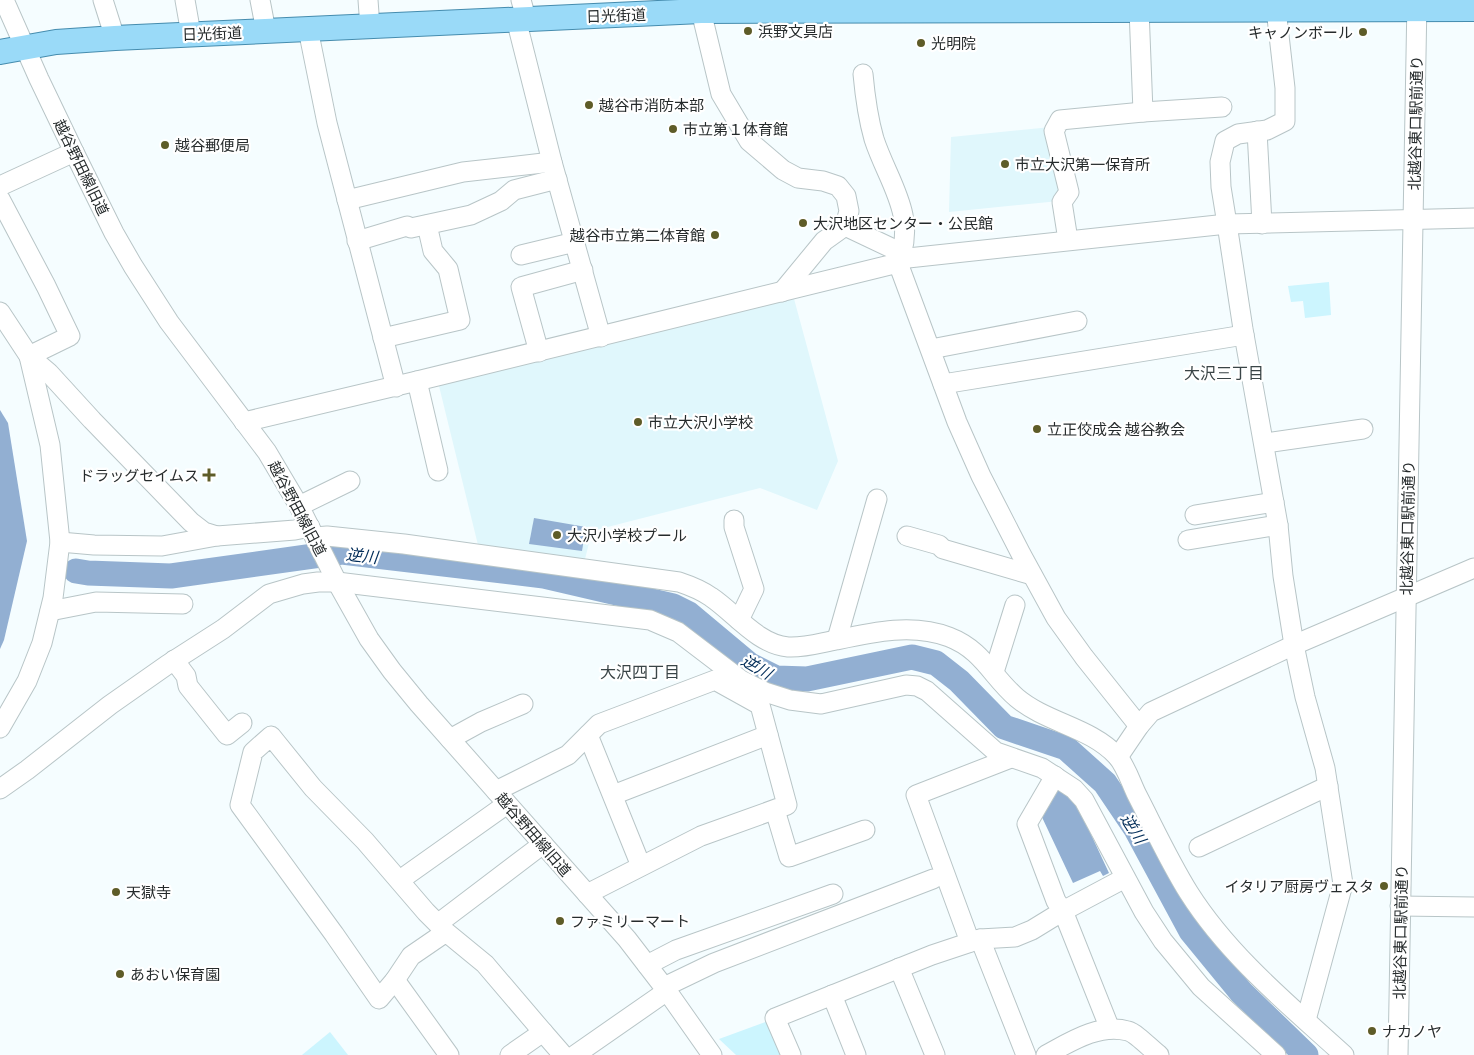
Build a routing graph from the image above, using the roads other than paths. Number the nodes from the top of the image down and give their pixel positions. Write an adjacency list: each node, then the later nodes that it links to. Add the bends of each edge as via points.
1 (4, 0): 19 (street, 越谷野田線旧道)
2 (103, 0): 18 (street)
3 (185, 0): 17 (street)
4 (260, 0): 16 (street)
5 (368, 0): 14 (street)
6 (1275, 4): 9 (main road, 日光街道); 11 (main road, 日光街道); 24 (street, via 1285,88 1285,121)
7 (841, 5): 8 (main road, 日光街道); 10 (main road, 日光街道)
8 (915, 5): 11 (main road, 日光街道)
9 (1416, 5): 12 (main road, 日光街道); 31 (street, 北越谷東口駅前通り)
10 (700, 6): 13 (main road, 日光街道); 35 (street, via 721,94 749,141 783,170 798,178 838,186 846,196 849,211)
11 (1139, 9): 23 (street)
12 (1474, 9)
13 (521, 13): 14 (main road, 日光街道); 26 (street)
14 (370, 27): 15 (main road, 日光街道)
15 (308, 29): 16 (main road, 日光街道); 29 (street)
16 (266, 31): 17 (main road, 日光街道)
17 (191, 34): 18 (main road, 日光街道)
18 (115, 38): 19 (main road, 日光街道)
19 (24, 47): 20 (main road, 日光街道); 25 (street, 越谷野田線旧道)
20 (0, 52)
21 (863, 74): 40 (street, via 874,139 905,222)
22 (1222, 107): 23 (street)
23 (1143, 112): 36 (street, via 1060,120 1054,131 1069,192 1062,202)
24 (1257, 131): 32 (street, via 1238,134 1225,142 1220,162); 33 (street)
25 (74, 152): 27 (street); 54 (street, 越谷野田線旧道, via 114,233 151,296)
26 (555, 171): 29 (street, via 463,172); 34 (street, via 471,215); 38 (street)
27 (0, 186)
28 (0, 199): 50 (street, via 70,336)
29 (347, 200): 37 (street)
30 (1474, 218): 31 (street)
31 (1413, 220): 33 (street); 73 (street, 北越谷東口駅前通り)
32 (1226, 224): 33 (street); 36 (street); 45 (street)
33 (1262, 224)
34 (427, 225): 37 (street, via 407,226); 47 (street, via 433,251 448,269 460,320)
35 (845, 226): 40 (street); 42 (street, via 824,241)
36 (1068, 240): 40 (street)
37 (357, 241): 47 (street)
38 (575, 242): 39 (street); 41 (street)
39 (521, 255)
40 (900, 258): 42 (street); 48 (street)
41 (583, 270): 46 (street); 49 (street, via 521,287)
42 (782, 292): 46 (street)
43 (0, 312): 50 (street)
44 (1077, 321): 48 (street)
45 (1244, 335): 52 (street); 56 (street)
46 (601, 337): 49 (street)
47 (383, 338): 53 (street)
48 (931, 349): 52 (street)
49 (539, 352): 51 (street)
50 (28, 356): 66 (street, via 49,372 191,522 204,532); 69 (street, via 50,445)
51 (417, 382): 53 (street); 57 (street)
52 (943, 384): 71 (street, via 981,476)
53 (396, 386): 54 (street)
54 (244, 422): 61 (street, 越谷野田線旧道, via 267,452)
55 (1363, 429): 56 (street)
56 (1265, 443): 60 (street)
57 (438, 470)
58 (350, 481): 61 (street)
59 (877, 499): 78 (street)
60 (1274, 502): 62 (street); 64 (street)
61 (299, 506): 65 (street, 越谷野田線旧道)
62 (1195, 515)
63 (734, 520): 77 (street, via 754,588)
64 (1278, 525): 68 (street); 79 (street)
65 (314, 535): 66 (street, via 295,530); 72 (street, 越谷野田線旧道); 77 (street, via 404,544 679,582 712,597)
66 (217, 536): 69 (street, via 162,546)
67 (907, 536): 71 (street)
68 (1188, 540)
69 (60, 542): 76 (street)
70 (1474, 568): 73 (street)
71 (1032, 575): 84 (street, via 1056,618)
72 (335, 578): 80 (street, via 269,594); 88 (street, 越谷野田線旧道, via 380,656); 90 (street, via 650,620 678,632 741,680 790,700 821,704 906,685 917,686 927,691 996,752)
73 (1406, 598): 79 (street); 106 (street, 北越谷東口駅前通り)
74 (183, 604): 76 (street, via 96,602)
75 (1015, 605): 81 (street)
76 (50, 611): 85 (street, via 27,681)
77 (738, 620): 78 (street, via 756,633 786,647)
78 (837, 639): 81 (street, via 901,629 930,631 964,644)
79 (1294, 645): 84 (street, via 1151,712); 92 (street)
80 (174, 660): 83 (street, via 186,676 188,686 227,735); 93 (street)
81 (994, 672): 89 (street, via 1027,705 1084,733)
82 (523, 704): 88 (street)
83 (242, 723)
84 (1139, 726): 89 (street)
85 (0, 728)
86 (588, 735): 87 (street, via 599,724 715,680 760,705); 94 (street); 95 (street, via 568,755)
87 (768, 735): 94 (street); 96 (street, via 787,805)
88 (450, 739): 95 (street, 越谷野田線旧道)
89 (1118, 757): 116 (street, via 1190,894 1230,948)
90 (1011, 758): 91 (street); 110 (street, via 916,795)
91 (1055, 776): 102 (street, via 1084,800); 108 (street, via 1026,824 1056,901)
92 (1328, 786): 99 (street); 116 (street, via 1343,884)
93 (0, 789)
94 (612, 795): 100 (street)
95 (502, 798): 98 (street, 越谷野田線旧道); 101 (street)
96 (775, 810): 97 (street, via 789,857); 100 (street, via 701,836)
97 (865, 830)
98 (543, 844): 104 (street, 越谷野田線旧道); 109 (street)
99 (1199, 847)
100 (641, 866): 104 (street)
101 (407, 876)
102 (1126, 878): 108 (street); 130 (street, via 1163,941 1201,987)
103 (933, 879): 114 (street, via 714,963)
104 (587, 894): 111 (street, 越谷野田線旧道)
105 (833, 894): 111 (street, via 676,950)
106 (1400, 906): 107 (street); 132 (street, 北越谷東口駅前通り)
107 (1474, 907)
108 (1063, 911): 110 (street, via 1032,930 1015,936); 117 (street)
109 (445, 925): 113 (street, via 411,956); 113 (street, via 426,912 365,841 312,788 272,736 253,752 240,805 379,998); 118 (street, via 485,964)
110 (975, 940): 112 (street); 127 (street)
111 (647, 964): 114 (street, 越谷野田線旧道)
112 (899, 968): 115 (street); 126 (street)
113 (395, 980): 119 (street)
114 (666, 989): 122 (street); 123 (street, 越谷野田線旧道)
115 (832, 995): 124 (street, via 775,1018); 125 (street)
116 (1306, 1020): 131 (street)
117 (1110, 1029): 128 (street, via 1083,1035); 129 (street, via 1129,1031)
118 (543, 1032): 120 (street); 121 (street)
119 (449, 1055)
120 (510, 1055)
121 (563, 1055)
122 (575, 1055)
123 (712, 1055)
124 (791, 1055)
125 (856, 1055)
126 (935, 1055)
127 (1026, 1055)
128 (1046, 1055)
129 (1159, 1055)
130 (1276, 1055)
131 (1344, 1055)
132 (1398, 1055)

